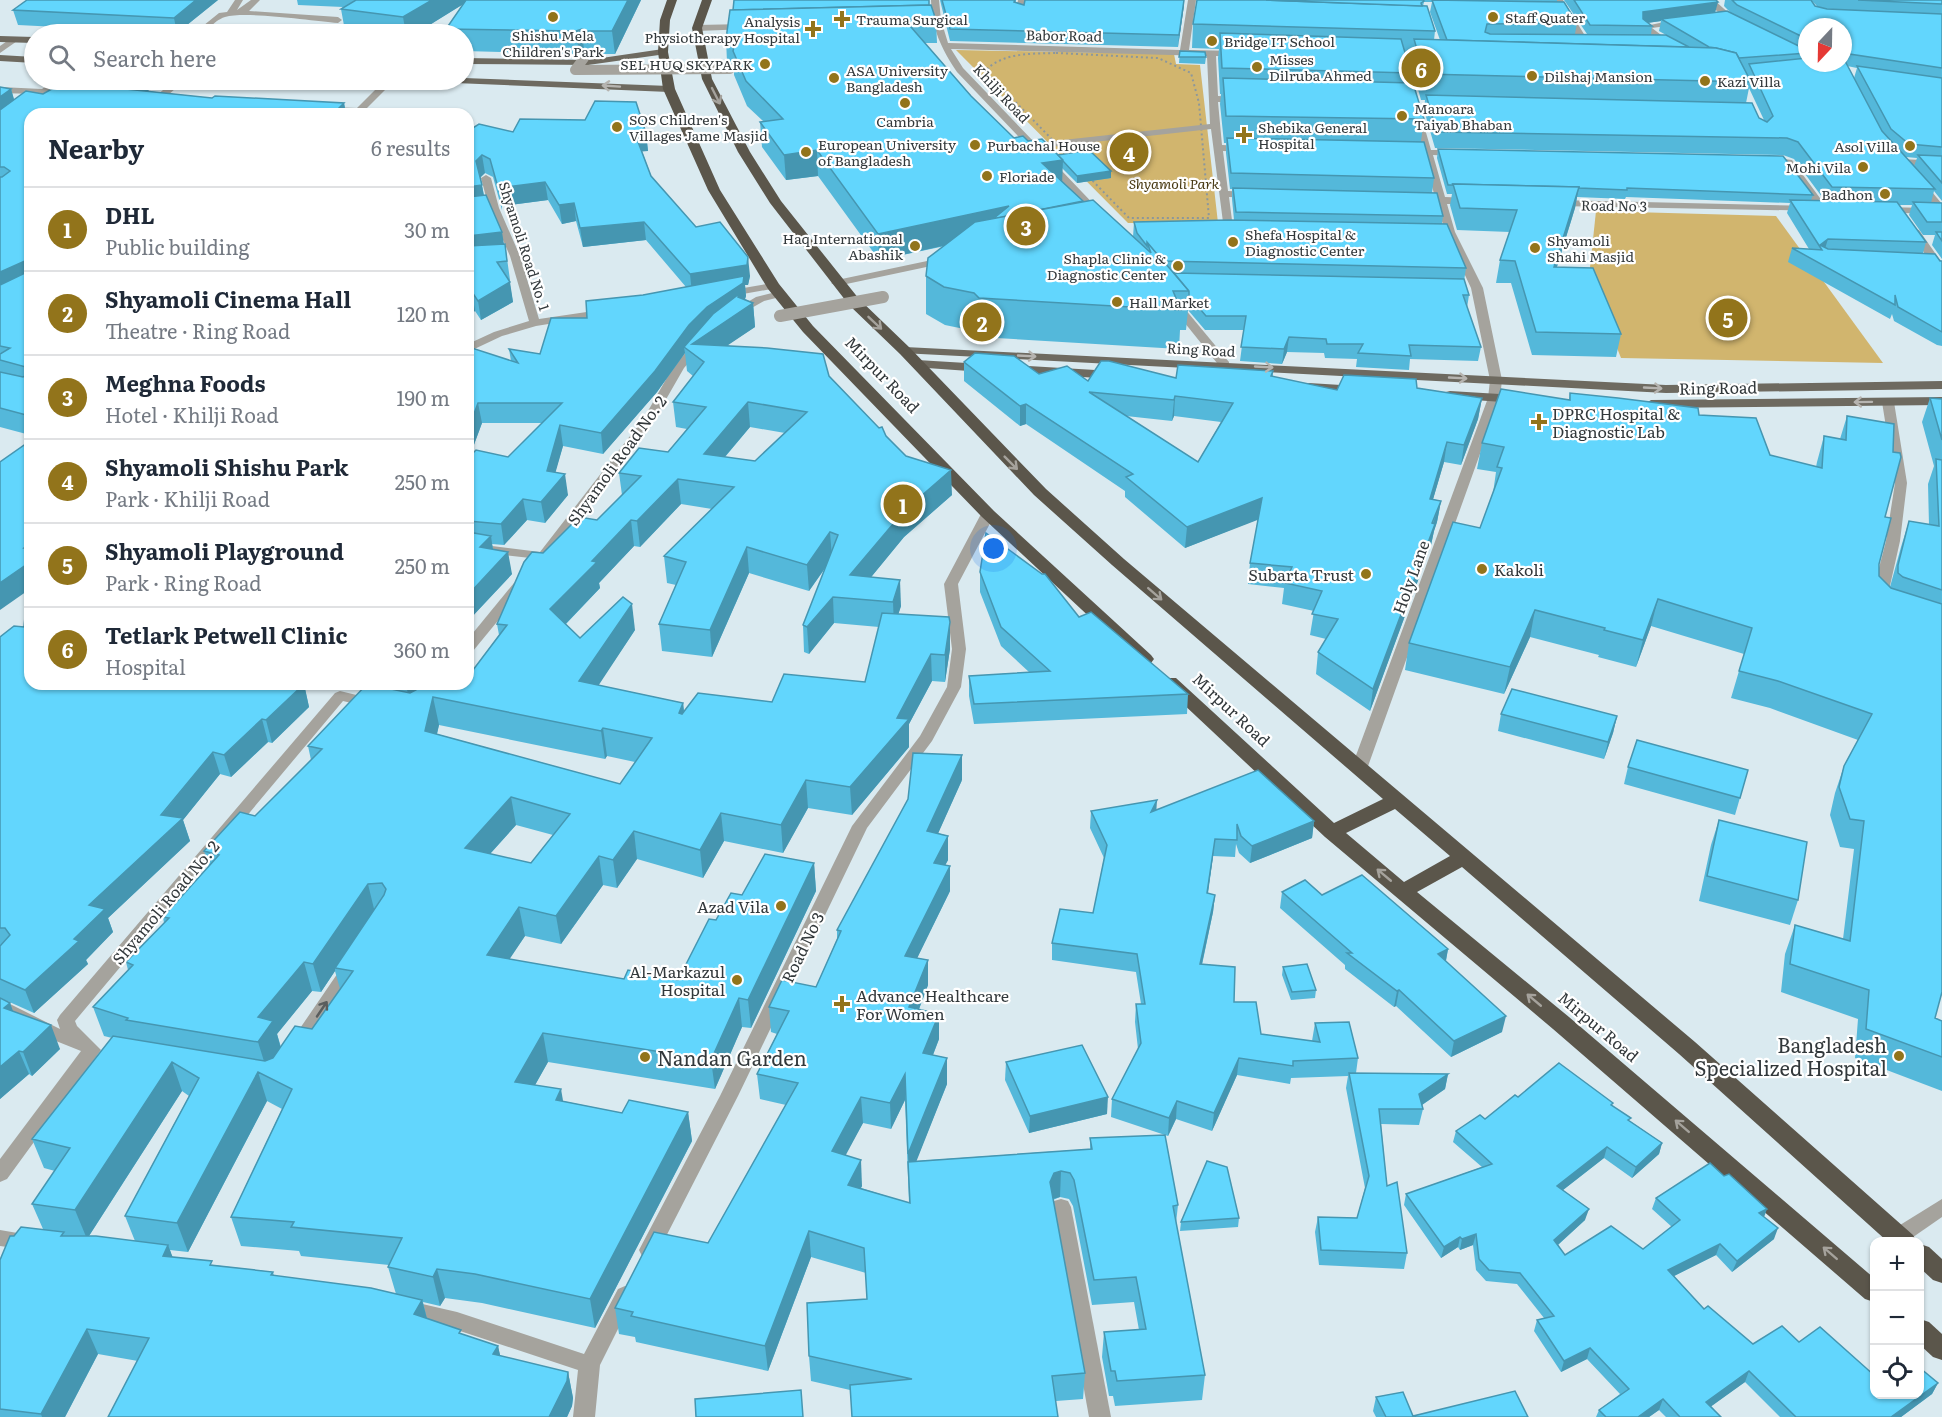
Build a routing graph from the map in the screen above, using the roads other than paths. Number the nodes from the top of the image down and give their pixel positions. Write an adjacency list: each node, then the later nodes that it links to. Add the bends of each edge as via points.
1 (239, 0): 15 (street, via 231,12)
2 (256, 0): 15 (street)
3 (672, 0): 39 (highway, Mirpur Road, via 665,20)
4 (707, 0): 26 (highway)
5 (935, 0): 23 (street, Khilji Road)
6 (1022, 0): 14 (street, Babor Road)
7 (1559, 0): 13 (street)
8 (1710, 0): 11 (street); 18 (street)
9 (1180, 1): 10 (street)
10 (1192, 1): 16 (street)
11 (1721, 1)
12 (1553, 10): 13 (street)
13 (1565, 11): 32 (street)
14 (1020, 12)
15 (240, 14): 20 (street); 24 (street, via 222,15)
16 (1191, 15): 17 (street); 40 (street)
17 (1203, 15)
18 (1726, 17): 19 (street); 27 (street)
19 (1715, 18)
20 (338, 20)
21 (1693, 21): 35 (street, via 1645,27)
22 (923, 22): 23 (street)
23 (935, 22): 36 (street, Khilji Road)
24 (210, 24)
25 (757, 27): 26 (street)
26 (697, 28): 86 (highway, Mirpur Road, one-way to 86, via 707,79 744,152 776,203)
27 (1745, 28)
28 (0, 39): 29 (main road)
29 (16, 39): 30 (main road); 38 (street)
30 (24, 39)
31 (1574, 42): 32 (street)
32 (1584, 42): 33 (street)
33 (1607, 42)
34 (1654, 43): 35 (street)
35 (1666, 43): 37 (street)
36 (944, 46): 40 (street, Babor Road); 64 (street, Khilji Road, via 960,70)
37 (1675, 48)
38 (0, 50)
39 (663, 52): 47 (main road, via 601,63); 51 (highway, Mirpur Road)
40 (1184, 52): 41 (street, Babor Road)
41 (1211, 53): 42 (street, Babor Road); 57 (street)
42 (1247, 54)
43 (0, 58): 45 (main road)
44 (584, 58): 48 (street, bridge, via 574,70)
45 (24, 59)
46 (474, 61): 47 (main road)
47 (512, 63): 50 (main road)
48 (730, 69)
49 (474, 81): 50 (main road)
50 (500, 82): 51 (main road, one-way to 50)
51 (669, 89): 87 (highway, Mirpur Road, via 714,190)
52 (0, 90): 56 (street)
53 (47, 90): 56 (street)
54 (168, 90): 59 (street, via 162,95 164,99)
55 (380, 90): 61 (street)
56 (44, 92): 62 (street)
57 (1213, 99): 58 (street); 63 (street)
58 (1248, 100)
59 (181, 101)
60 (1425, 106): 68 (street, via 1413,105)
61 (362, 108)
62 (0, 126)
63 (1215, 126): 64 (street); 65 (street)
64 (1031, 146): 82 (street, Khilji Road)
65 (1219, 148): 66 (street); 73 (street)
66 (1254, 149)
67 (1394, 152): 68 (street)
68 (1428, 153): 69 (street); 76 (street)
69 (1464, 154)
70 (1760, 160): 78 (street, Road No 3, via 1786,161 1828,210)
71 (1942, 164): 80 (street, via 1905,167)
72 (486, 178): 95 (street, Shyamoli Road No. 1, via 490,208)
73 (1225, 194): 74 (street); 83 (street)
74 (1261, 195)
75 (1404, 199): 76 (street)
76 (1440, 200): 77 (street); 101 (street, via 1444,232 1472,288)
77 (1488, 202)
78 (1548, 203)
79 (1866, 210): 81 (street)
80 (1942, 210): 81 (street)
81 (1898, 211): 85 (street, via 1926,240)
82 (1102, 219)
83 (1228, 228)
84 (959, 257): 86 (street)
85 (1934, 265)
86 (837, 283): 91 (highway, Mirpur Road)
87 (777, 290): 88 (street); 94 (street, via 744,306); 111 (highway, Mirpur Road, via 808,329)
88 (715, 295)
89 (883, 297): 91 (street, bridge)
90 (1169, 297): 99 (street)
91 (854, 302): 93 (street, bridge); 98 (highway, Mirpur Road, one-way to 98)
92 (625, 309): 95 (street, Shyamoli Road No. 1)
93 (780, 316)
94 (730, 318)
95 (535, 323): 97 (street, Shyamoli Road No. 1)
96 (708, 336): 113 (street, Shyamoli Road No. 2, via 679,367 649,419)
97 (474, 346)
98 (911, 357): 99 (main road, Ring Road, one-way to 99); 100 (main road); 118 (highway, Mirpur Road, one-way to 118, via 1040,492)
99 (1225, 365): 101 (main road, Ring Road, one-way to 101)
100 (1129, 376)
101 (1496, 380): 102 (main road, Ring Road, one-way to 102, via 1666,389); 106 (street)
102 (1942, 385)
103 (1294, 386): 104 (main road)
104 (1364, 390)
105 (1435, 394): 106 (main road)
106 (1494, 398): 107 (main road); 118 (street, Holy Lane)
107 (1530, 399)
108 (1942, 401): 109 (main road, Ring Road)
109 (1888, 402): 110 (main road, Ring Road, one-way to 110); 114 (street, via 1901,483 1893,541 1880,591 1880,602)
110 (1636, 403)
111 (988, 514): 120 (highway, Mirpur Road); 135 (street, Road No 3, via 951,584 959,649 954,687 927,738 860,826 729,1096)
112 (474, 549): 113 (street)
113 (535, 566): 115 (street, Shyamoli Road No. 2)
114 (1888, 609)
115 (474, 641)
116 (342, 690): 117 (street, Shyamoli Road No. 2); 125 (street, Shyamoli Road No. 2, via 66,1020 69,1029)
117 (393, 708)
118 (1359, 768): 119 (highway, Mirpur Road)
119 (1395, 801): 120 (highway); 121 (highway, Mirpur Road)
120 (1332, 832): 122 (highway, Mirpur Road, one-way to 120)
121 (1462, 858): 122 (highway); 131 (highway, Mirpur Road, via 1687,1048)
122 (1403, 891): 137 (highway, Mirpur Road, one-way to 122)
123 (358, 957): 127 (street, one-way to 123)
124 (0, 1005): 125 (street)
125 (92, 1050): 126 (street); 128 (street)
126 (114, 1054)
127 (286, 1062)
128 (0, 1174)
129 (1061, 1207): 143 (street)
130 (1942, 1207): 132 (street)
131 (1900, 1237)
132 (1904, 1237)
133 (0, 1238): 134 (street)
134 (46, 1244)
135 (643, 1261)
136 (632, 1282): 141 (street)
137 (1874, 1291)
138 (388, 1305): 141 (street, via 457,1320)
139 (1924, 1333): 140 (highway)
140 (1942, 1349)
141 (589, 1365): 142 (street)
142 (584, 1417)
143 (1100, 1417)

